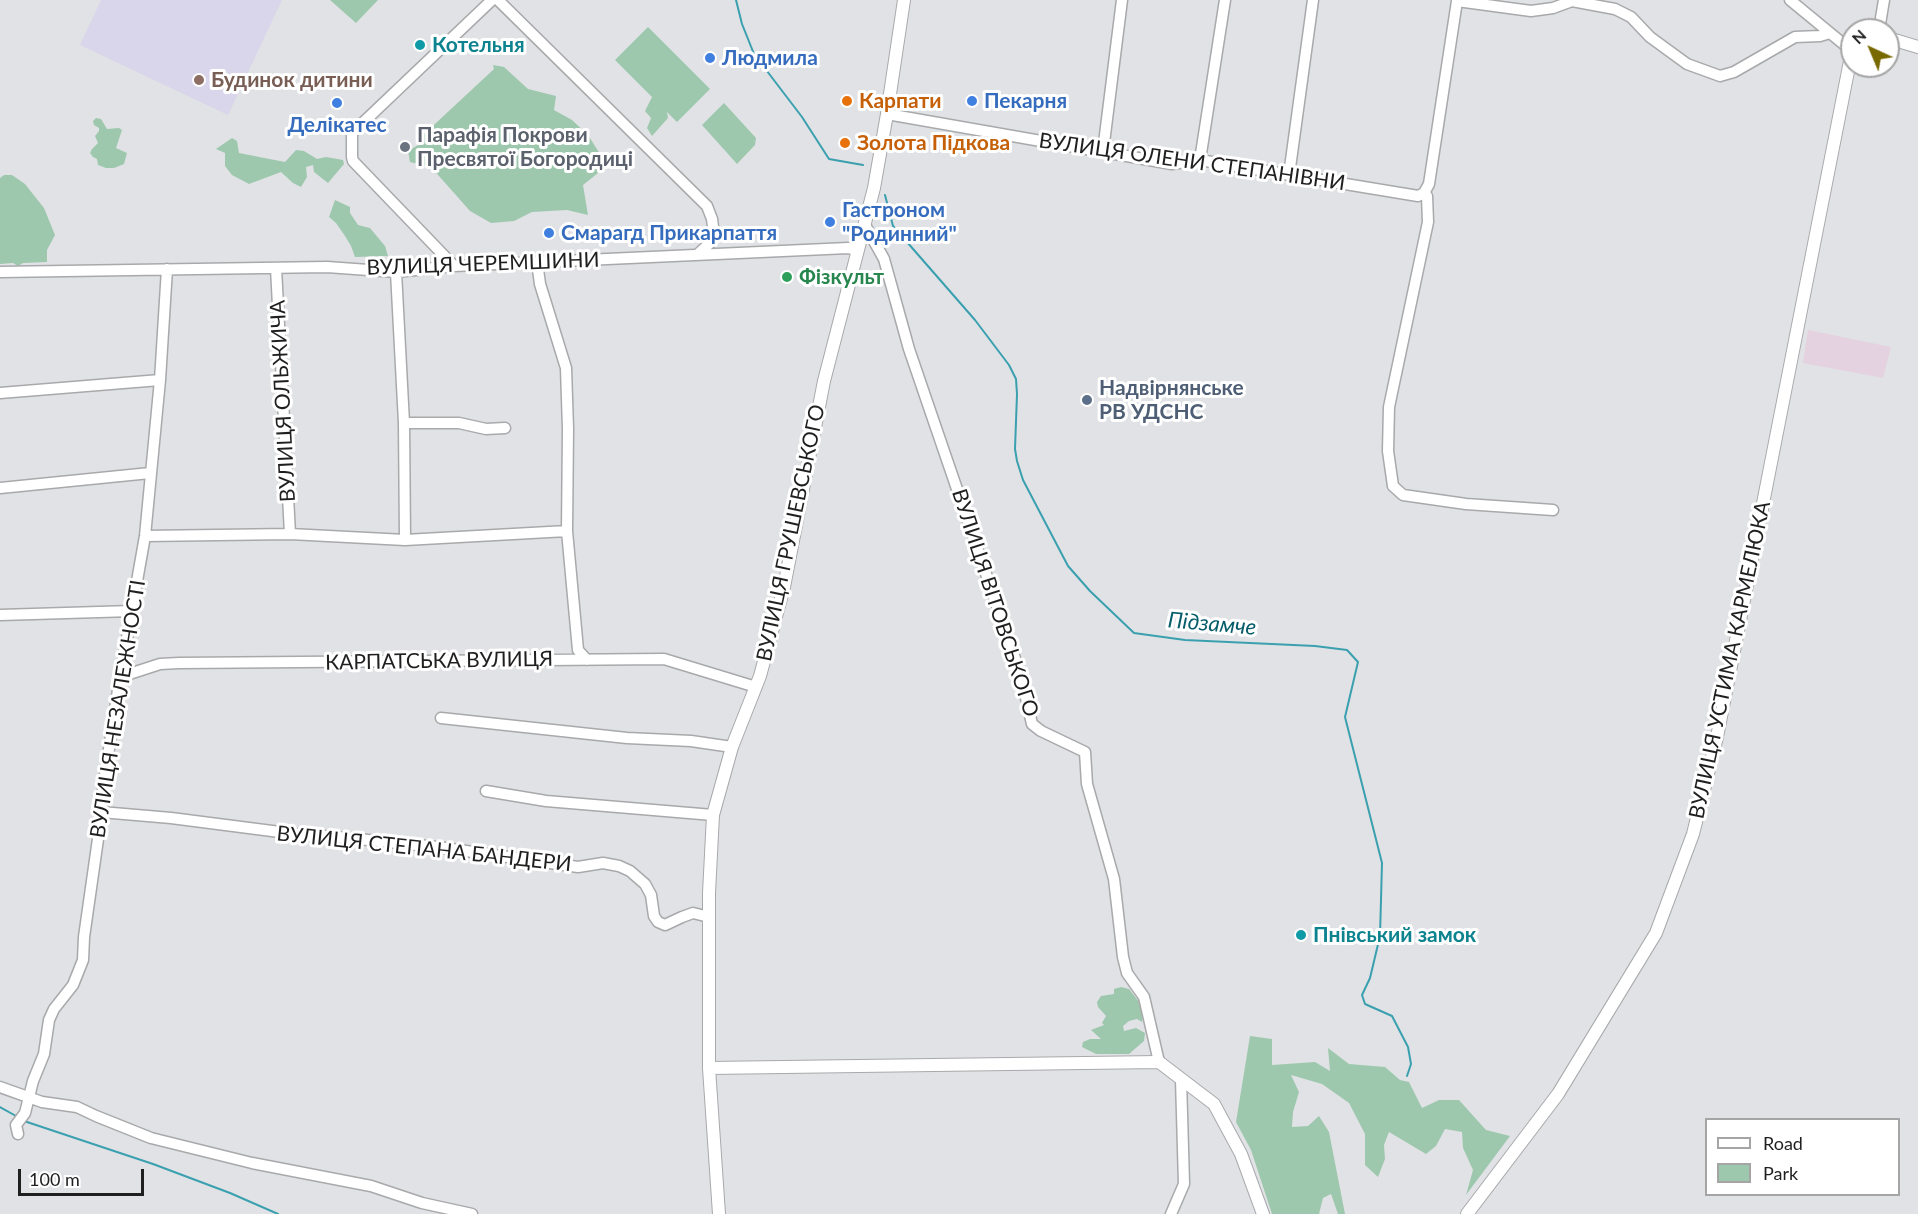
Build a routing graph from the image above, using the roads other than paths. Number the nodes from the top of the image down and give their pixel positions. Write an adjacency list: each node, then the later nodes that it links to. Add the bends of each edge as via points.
1 (492, 0): 27 (street, via 352,133 353,161)
2 (498, 0): 22 (street, via 707,206)
3 (904, 0): 16 (street, ВУЛИЦЯ ГРУШЕВСЬКОГО)
4 (1122, 0): 17 (street)
5 (1225, 0): 18 (street)
6 (1313, 0): 19 (street)
7 (1790, 0): 11 (street)
8 (1884, 0): 10 (street)
9 (1457, 1): 11 (street, via 1531,11 1572,1 1615,9 1632,17 1650,37 1687,64 1720,76 1795,37); 20 (street)
10 (1881, 18)
11 (1830, 33): 12 (street)
12 (1840, 41)
13 (1900, 42): 14 (street)
14 (1918, 47)
15 (1847, 78): 64 (street, ВУЛИЦЯ УСТИМА КАРМЕЛЮКА, via 1717,736 1693,834 1656,933 1558,1094)
16 (887, 114): 17 (street, ВУЛИЦЯ ОЛЕНИ СТЕПАНІВНИ); 21 (street, ВУЛИЦЯ ГРУШЕВСЬКОГО)
17 (1102, 151): 18 (street, ВУЛИЦЯ ОЛЕНИ СТЕПАНІВНИ, via 1172,164)
18 (1200, 160): 19 (street, ВУЛИЦЯ ОЛЕНИ СТЕПАНІВНИ)
19 (1288, 175): 20 (street, ВУЛИЦЯ ОЛЕНИ СТЕПАНІВНИ)
20 (1425, 194): 38 (street, via 1428,222 1389,407 1388,451 1393,486 1403,495)
21 (865, 225): 23 (street, ВУЛИЦЯ ГРУШЕВСЬКОГО); 54 (street, ВУЛИЦЯ ВІТОВСЬКОГО, via 884,259 909,349 1021,676 1032,724 1085,752 1087,783 1114,879 1123,957 1127,973 1144,997)
22 (714, 234): 24 (street); 25 (street)
23 (858, 250): 24 (street, ВУЛИЦЯ ЧЕРЕМШИНИ); 47 (street, ВУЛИЦЯ ГРУШЕВСЬКОГО, via 824,381 784,587)
24 (729, 254): 25 (street, ВУЛИЦЯ ЧЕРЕМШИНИ)
25 (697, 255): 26 (street, ВУЛИЦЯ ЧЕРЕМШИНИ)
26 (537, 262): 27 (street, ВУЛИЦЯ ЧЕРЕМШИНИ); 39 (street, via 566,368)
27 (454, 266): 31 (street, ВУЛИЦЯ ЧЕРЕМШИНИ)
28 (276, 268): 29 (street, ВУЛИЦЯ ЧЕРЕМШИНИ); 31 (street, ВУЛИЦЯ ЧЕРЕМШИНИ); 40 (street, ВУЛИЦЯ ОЛЬЖИЧА)
29 (167, 269): 30 (street, ВУЛИЦЯ ЧЕРЕМШИНИ); 32 (street, ВУЛИЦЯ НЕЗАЛЕЖНОСТІ)
30 (0, 272)
31 (396, 272): 34 (street)
32 (160, 380): 33 (street); 36 (street, ВУЛИЦЯ НЕЗАЛЕЖНОСТІ)
33 (0, 393)
34 (405, 423): 35 (street); 42 (street)
35 (505, 428)
36 (150, 473): 37 (street); 41 (street, ВУЛИЦЯ НЕЗАЛЕЖНОСТІ)
37 (0, 488)
38 (1553, 510)
39 (567, 531): 42 (street); 45 (street, via 578,650)
40 (290, 534): 41 (street); 42 (street)
41 (145, 536): 43 (street, ВУЛИЦЯ НЕЗАЛЕЖНОСТІ)
42 (405, 540)
43 (132, 611): 44 (street); 46 (street, ВУЛИЦЯ НЕЗАЛЕЖНОСТІ)
44 (0, 615)
45 (587, 660): 46 (street, КАРПАТСЬКА ВУЛИЦЯ, via 179,663 160,664); 47 (street, КАРПАТСЬКА ВУЛИЦЯ, via 664,659)
46 (120, 677): 51 (street, ВУЛИЦЯ НЕЗАЛЕЖНОСТІ)
47 (756, 687): 49 (street, ВУЛИЦЯ ГРУШЕВСЬКОГО)
48 (441, 718): 49 (street)
49 (732, 747): 52 (street, ВУЛИЦЯ ГРУШЕВСЬКОГО)
50 (486, 791): 52 (street, via 546,801)
51 (101, 812): 53 (street, ВУЛИЦЯ СТЕПАНА БАНДЕРИ, via 438,847 578,867 603,863 630,871 645,884 658,922 665,925 693,914); 58 (street, ВУЛИЦЯ НЕЗАЛЕЖНОСТІ, via 83,960 73,985 49,1020 44,1054)
52 (713, 815): 53 (street, ВУЛИЦЯ ГРУШЕВСЬКОГО)
53 (709, 917): 55 (street, ВУЛИЦЯ ГРУШЕВСЬКОГО)
54 (1159, 1062): 55 (street); 56 (street)
55 (709, 1068): 61 (street, ВУЛИЦЯ ГРУШЕВСЬКОГО)
56 (1181, 1079): 62 (street, via 1184,1184); 63 (street, via 1214,1104 1241,1154)
57 (0, 1087): 58 (street)
58 (30, 1096): 59 (street, ВУЛИЦЯ НЕЗАЛЕЖНОСТІ, via 26,1113 16,1125); 60 (street, via 42,1102 77,1107 151,1138 371,1186)
59 (18, 1134)
60 (472, 1214)
61 (719, 1214)
62 (1171, 1214)
63 (1263, 1214)
64 (1467, 1214)

